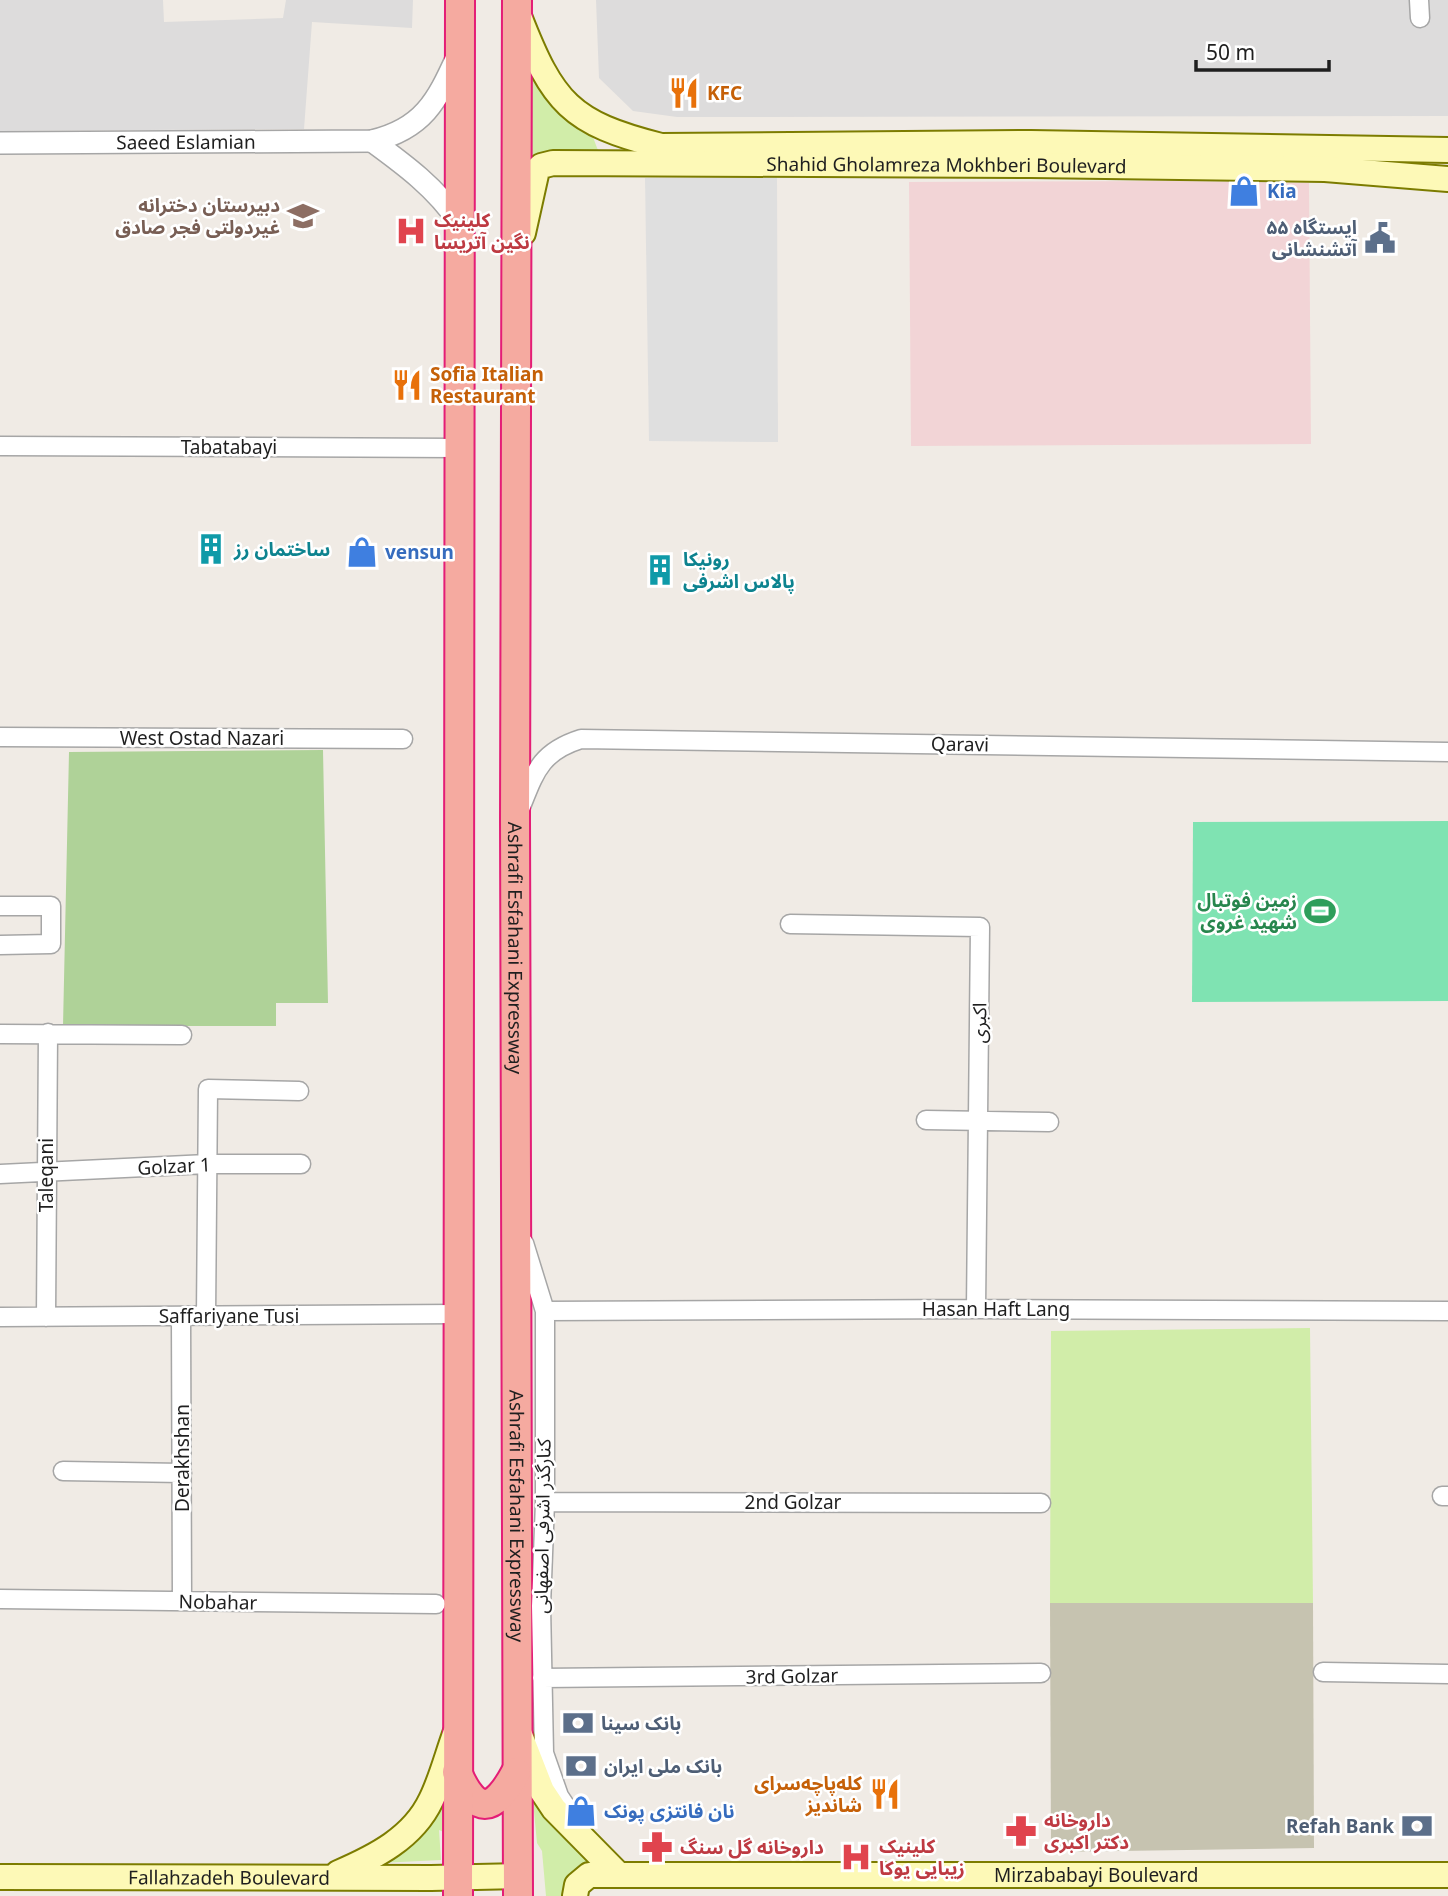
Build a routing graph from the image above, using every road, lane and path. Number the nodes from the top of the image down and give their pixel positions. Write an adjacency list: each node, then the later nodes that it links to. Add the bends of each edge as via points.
1 (460, 0): 5 (highway)
2 (1419, 0): 4 (street)
3 (517, 6): 9 (main road, Shahid Gholamreza Mokhberi Boulevard, via 540,67 571,109 629,138); 13 (highway, Ashrafi Esfahani Expressway)
4 (1420, 18)
5 (459, 52): 6 (street, Saeed Eslamian, via 443,89 426,111 393,136); 12 (highway)
6 (372, 141): 7 (street, Saeed Eslamian); 12 (street, via 420,177)
7 (0, 143)
8 (1448, 150): 10 (main road, Shahid Gholamreza Mokhberi Boulevard)
9 (707, 155): 10 (main road, Shahid Gholamreza Mokhberi Boulevard); 13 (main road, Shahid Gholamreza Mokhberi Boulevard, via 541,166 535,175)
10 (1326, 158): 11 (main road, Shahid Gholamreza Mokhberi Boulevard)
11 (1448, 179)
12 (459, 222): 15 (highway)
13 (517, 257): 19 (highway, Ashrafi Esfahani Expressway)
14 (0, 446): 15 (street, Tabatabayi)
15 (458, 448): 38 (highway)
16 (0, 737): 17 (street, West Ostad Nazari)
17 (403, 739)
18 (1448, 751): 19 (street, Qaravi, via 581,739 558,747 545,758)
19 (515, 820): 34 (highway, Ashrafi Esfahani Expressway)
20 (0, 906): 22 (street, via 51,906 51,944)
21 (790, 924): 28 (street, اکبری, via 980,927)
22 (0, 945)
23 (0, 1034): 24 (street)
24 (48, 1034): 25 (street); 32 (street, Taleqani)
25 (182, 1035)
26 (299, 1091): 30 (street, via 208,1089)
27 (926, 1121): 28 (street)
28 (978, 1121): 29 (street); 35 (street, اکبری)
29 (1049, 1122)
30 (207, 1164): 31 (street, Golzar 1); 32 (street, Golzar 1); 40 (street)
31 (301, 1164)
32 (46, 1172): 33 (street, Golzar 1); 42 (street, Taleqani)
33 (0, 1174)
34 (516, 1219): 36 (street, کنارگذر اشرفی اصفهانی); 54 (highway, Ashrafi Esfahani Expressway)
35 (976, 1309): 36 (street, Hasan Haft Lang); 37 (street, Hasan Haft Lang)
36 (545, 1311): 45 (street, کنارگذر اشرفی اصفهانی)
37 (1448, 1311)
38 (458, 1314): 40 (street, Saffariyane Tusi); 55 (highway)
39 (181, 1316): 40 (street, Saffariyane Tusi); 42 (street, Saffariyane Tusi); 44 (street, Derakhshan)
40 (206, 1316)
41 (0, 1317): 42 (street, Saffariyane Tusi)
42 (46, 1317)
43 (62, 1471): 44 (street)
44 (182, 1474): 48 (street, Derakhshan)
45 (545, 1502): 46 (street, 2nd Golzar); 53 (street, کنارگذر اشرفی اصفهانی)
46 (1041, 1503)
47 (0, 1599): 48 (street, Nobahar)
48 (182, 1601): 49 (street, Nobahar)
49 (436, 1604)
50 (1323, 1672): 52 (street)
51 (1041, 1673): 53 (street, 3rd Golzar)
52 (1448, 1674)
53 (542, 1678): 58 (street, کنارگذر اشرفی اصفهانی, via 544,1753)
54 (516, 1722): 57 (highway, Ashrafi Esfahani Expressway); 58 (main road, via 542,1791)
55 (457, 1726): 56 (highway); 61 (main road, via 430,1802 417,1820 374,1857)
56 (457, 1772): 57 (highway, via 465,1791 479,1803 499,1799); 65 (highway)
57 (516, 1772): 63 (highway, Ashrafi Esfahani Expressway)
58 (575, 1831): 59 (main road)
59 (619, 1875): 60 (main road, Mirzababayi Boulevard); 66 (main road, Mirzababayi Boulevard, via 589,1875 577,1885)
60 (1448, 1875)
61 (327, 1878): 62 (main road, Fallahzadeh Boulevard); 64 (main road, Fallahzadeh Boulevard)
62 (7, 1879)
63 (518, 1886): 65 (main road, Fallahzadeh Boulevard)
64 (396, 1887): 65 (main road, Fallahzadeh Boulevard)
65 (458, 1887)
66 (575, 1896)

